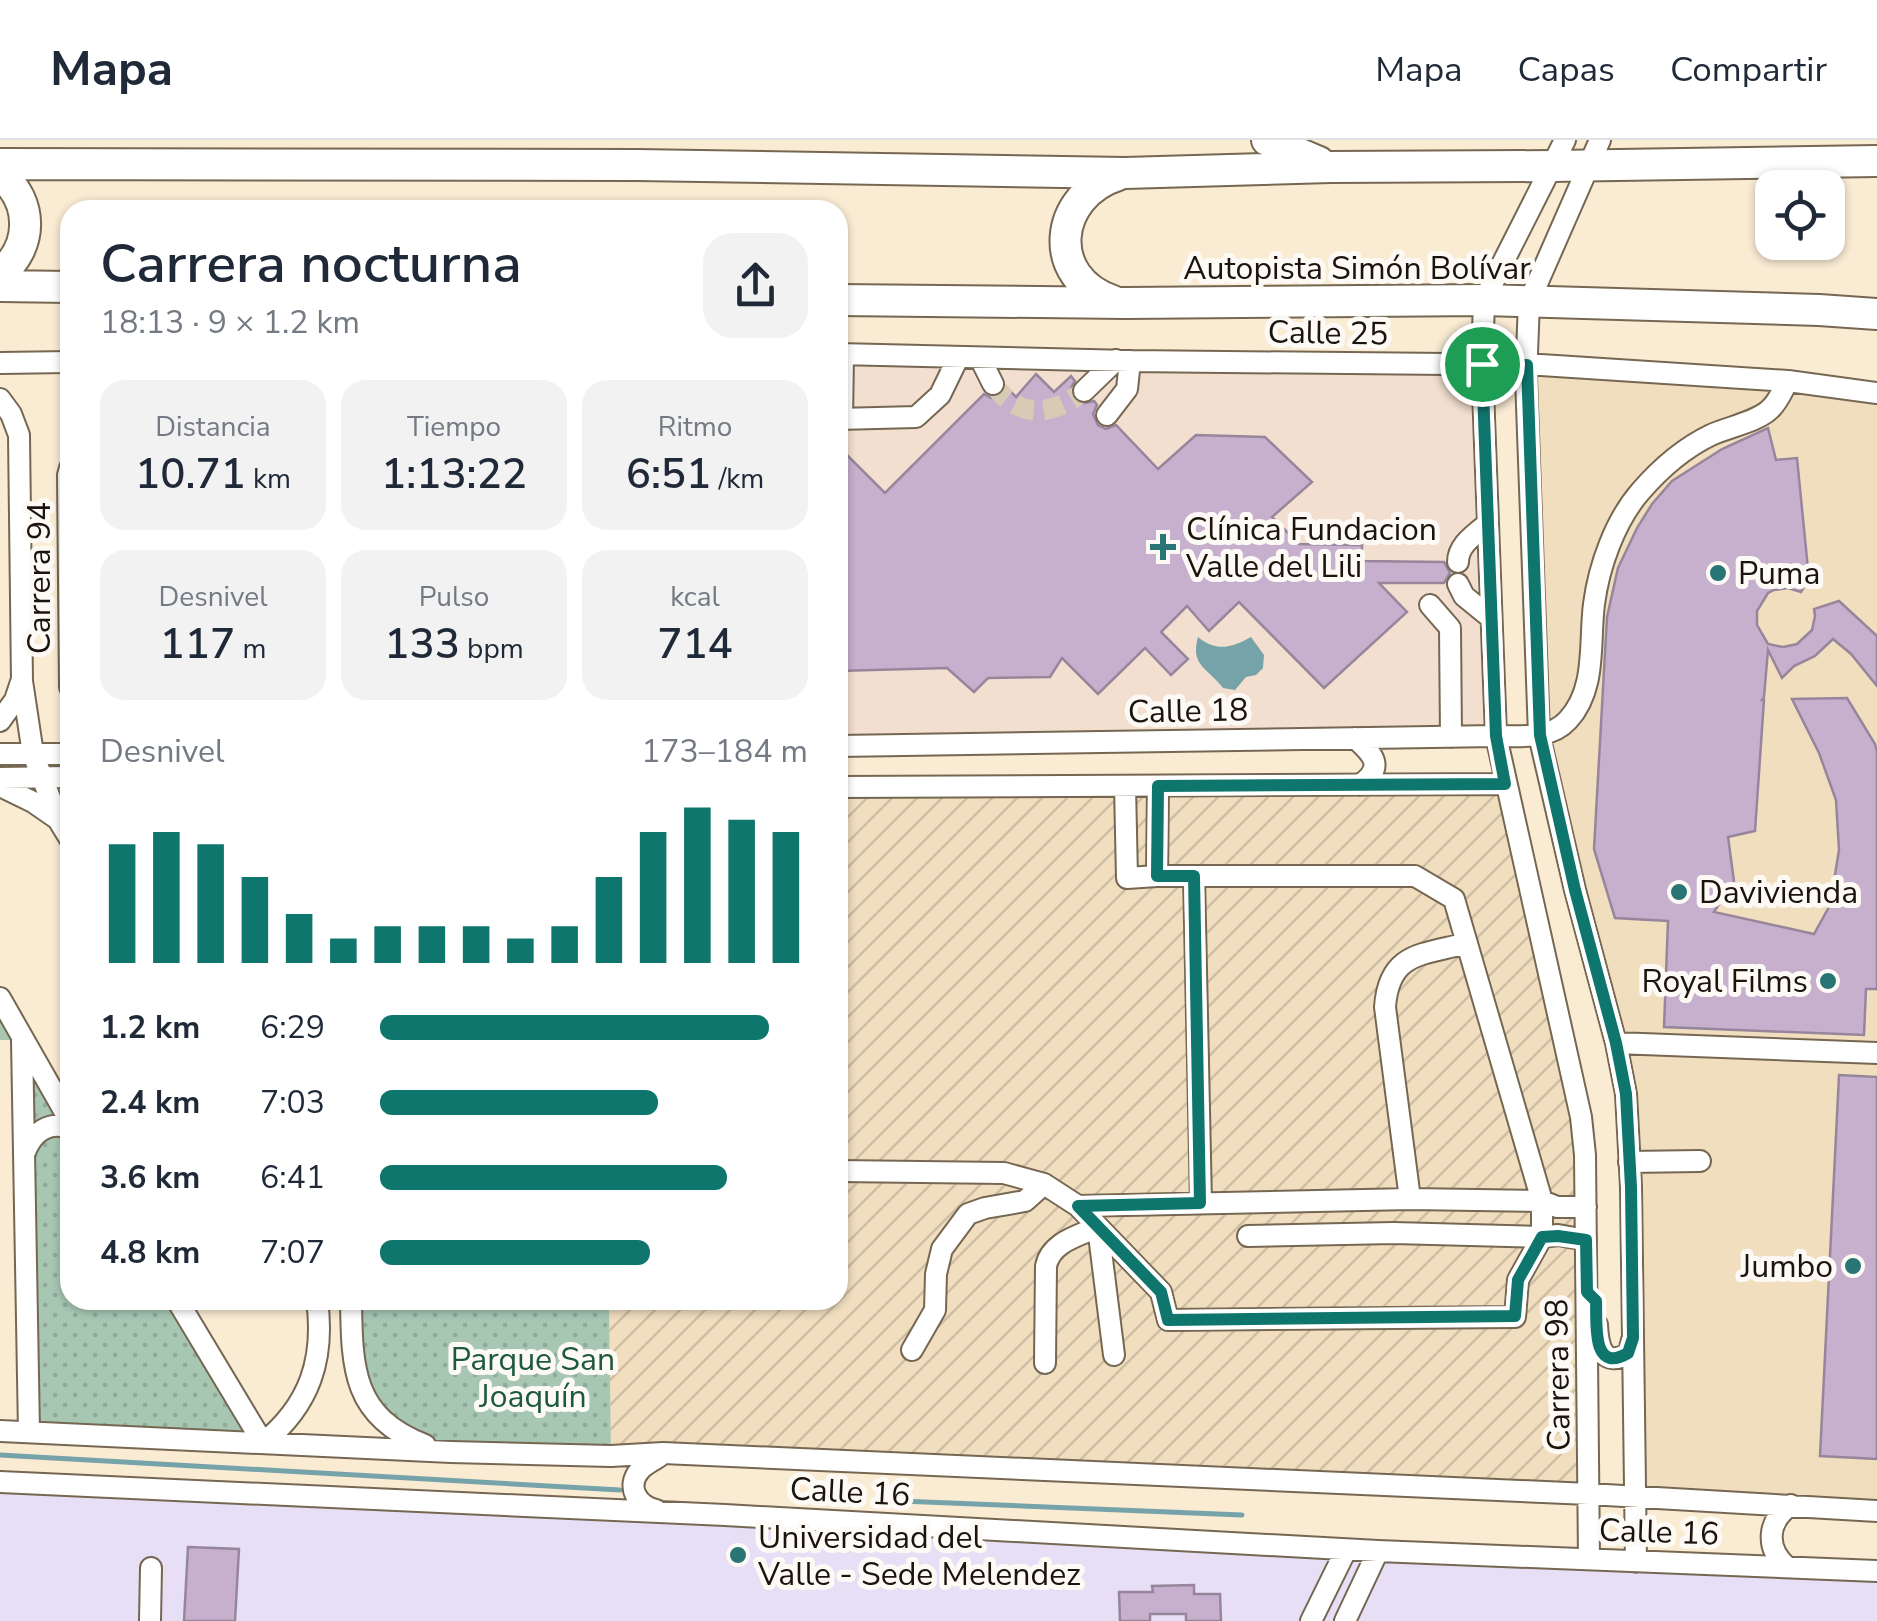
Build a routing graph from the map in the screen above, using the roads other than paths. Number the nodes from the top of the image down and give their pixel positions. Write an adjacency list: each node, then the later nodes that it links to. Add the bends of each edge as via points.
1 (612, 140): 7 (highway)
2 (1267, 140): 8 (highway)
3 (1594, 152): 4 (highway); 5 (highway); 16 (street)
4 (1559, 153): 8 (highway); 15 (street, Carrera 98)
5 (1877, 161)
6 (0, 164): 7 (highway)
7 (638, 165): 9 (highway)
8 (1331, 166): 9 (highway)
9 (1124, 172): 17 (highway, via 1088,189 1070,214 1065,238 1082,283)
10 (0, 174): 11 (highway, via 22,201 26,224 22,247)
11 (0, 274)
12 (0, 286): 13 (highway)
13 (60, 288)
14 (848, 300): 17 (highway, Autopista Simón Bolívar)
15 (1484, 300): 16 (highway, Autopista Simón Bolívar); 17 (highway, Autopista Simón Bolívar); 24 (street, Carrera 98)
16 (1529, 302): 18 (highway, Autopista Simón Bolívar); 25 (street)
17 (1126, 303)
18 (1877, 314)
19 (848, 354): 20 (street, Calle 25)
20 (969, 358): 21 (street, Calle 25); 27 (street); 32 (street, via 916,417)
21 (1123, 360): 24 (street, Calle 25); 28 (street); 31 (street, via 1128,390)
22 (60, 362): 23 (street)
23 (0, 363)
24 (1482, 364): 25 (street, Calle 25); 33 (street, Carrera 98)
25 (1527, 365): 26 (street, Calle 25); 40 (street)
26 (1788, 381): 29 (street, Calle 25); 40 (street, via 1771,410 1709,436 1668,464 1622,516 1594,600 1582,698 1568,721)
27 (993, 384)
28 (1084, 391)
29 (1877, 393)
30 (0, 399): 38 (street, Carrera 94, via 19,435)
31 (1107, 415)
32 (848, 419)
33 (1488, 522): 34 (street, via 1462,546); 37 (street, Carrera 98)
34 (1458, 562)
35 (1458, 584): 37 (street)
36 (1430, 605): 42 (street, via 1450,628)
37 (1491, 618): 41 (street, Carrera 98)
38 (22, 680): 39 (street); 46 (street, Carrera 94)
39 (0, 721)
40 (1540, 735): 41 (street, Calle 18); 64 (street)
41 (1496, 736): 42 (street, Calle 18); 51 (street, Carrera 98)
42 (1452, 737): 43 (street, Calle 18)
43 (1355, 738): 44 (street, Calle 18); 52 (street, via 1374,759 1371,777)
44 (848, 744)
45 (0, 754): 46 (street)
46 (34, 754): 47 (street); 50 (street, Carrera 94)
47 (60, 754)
48 (60, 777): 50 (street)
49 (0, 778): 50 (street)
50 (43, 778): 57 (street, Carrera 94)
51 (1505, 784): 52 (street); 77 (street, Carrera 98, via 1581,1117)
52 (1360, 785): 55 (street)
53 (0, 786): 58 (street)
54 (1125, 786): 55 (street); 56 (street); 59 (street, via 1127,878)
55 (1158, 786): 59 (street)
56 (848, 787)
57 (60, 818)
58 (60, 826)
59 (1157, 876): 60 (street)
60 (1194, 876): 61 (street, via 1415,876 1454,899); 75 (street)
61 (1466, 943): 73 (street, via 1407,960 1386,988); 74 (street)
62 (0, 998): 63 (street)
63 (22, 1040): 66 (street); 68 (street)
64 (1616, 1043): 65 (street); 70 (street)
65 (1877, 1053)
66 (60, 1106)
67 (60, 1126): 68 (street, via 38,1132)
68 (24, 1153): 91 (street)
69 (1700, 1161): 70 (street)
70 (1629, 1162): 86 (street)
71 (848, 1172): 72 (street, via 1004,1173)
72 (1044, 1184): 76 (street); 87 (street, via 1026,1201 968,1214 942,1249 935,1310)
73 (1410, 1199): 74 (street); 75 (street)
74 (1542, 1201): 77 (street); 80 (street)
75 (1200, 1203): 76 (street)
76 (1078, 1206): 78 (street)
77 (1586, 1206): 81 (street, Carrera 98)
78 (1098, 1226): 80 (street, via 1161,1292 1168,1320 1515,1316 1518,1280); 88 (street); 89 (street, via 1048,1254)
79 (1248, 1236): 80 (street)
80 (1542, 1237): 81 (street)
81 (1586, 1240): 82 (street, Carrera 98)
82 (1587, 1292): 86 (street, via 1596,1301 1603,1354 1624,1356); 96 (street, Carrera 98)
83 (183, 1310): 92 (street)
84 (318, 1310): 92 (street, via 317,1360 308,1388)
85 (351, 1310): 93 (street, via 356,1380 369,1404 404,1436)
86 (1633, 1338): 97 (street)
87 (912, 1350)
88 (1114, 1355)
89 (1045, 1364)
90 (0, 1431): 91 (street, Calle 16)
91 (28, 1432): 92 (street, Calle 16)
92 (262, 1442): 93 (street, Calle 16)
93 (451, 1452): 94 (street, Calle 16)
94 (662, 1453): 96 (street, Calle 16); 100 (street, via 635,1478 634,1493 643,1506)
95 (0, 1482): 100 (street, Calle 16)
96 (1589, 1494): 97 (street, Calle 16); 103 (street, Carrera 98)
97 (1636, 1497): 98 (street, Calle 16); 104 (street)
98 (1791, 1505): 99 (street, Calle 16); 105 (street, via 1771,1531 1774,1551)
99 (1877, 1510)
100 (725, 1515): 101 (street, Calle 16)
101 (1346, 1550): 102 (street, Calle 16); 109 (street)
102 (1378, 1551): 103 (street, Calle 16); 110 (street)
103 (1589, 1560): 104 (street, Calle 16)
104 (1636, 1562): 105 (street, Calle 16)
105 (1787, 1566): 107 (street, Calle 16)
106 (151, 1568): 108 (street)
107 (1877, 1571)
108 (150, 1621)
109 (1311, 1621)
110 (1345, 1621)

